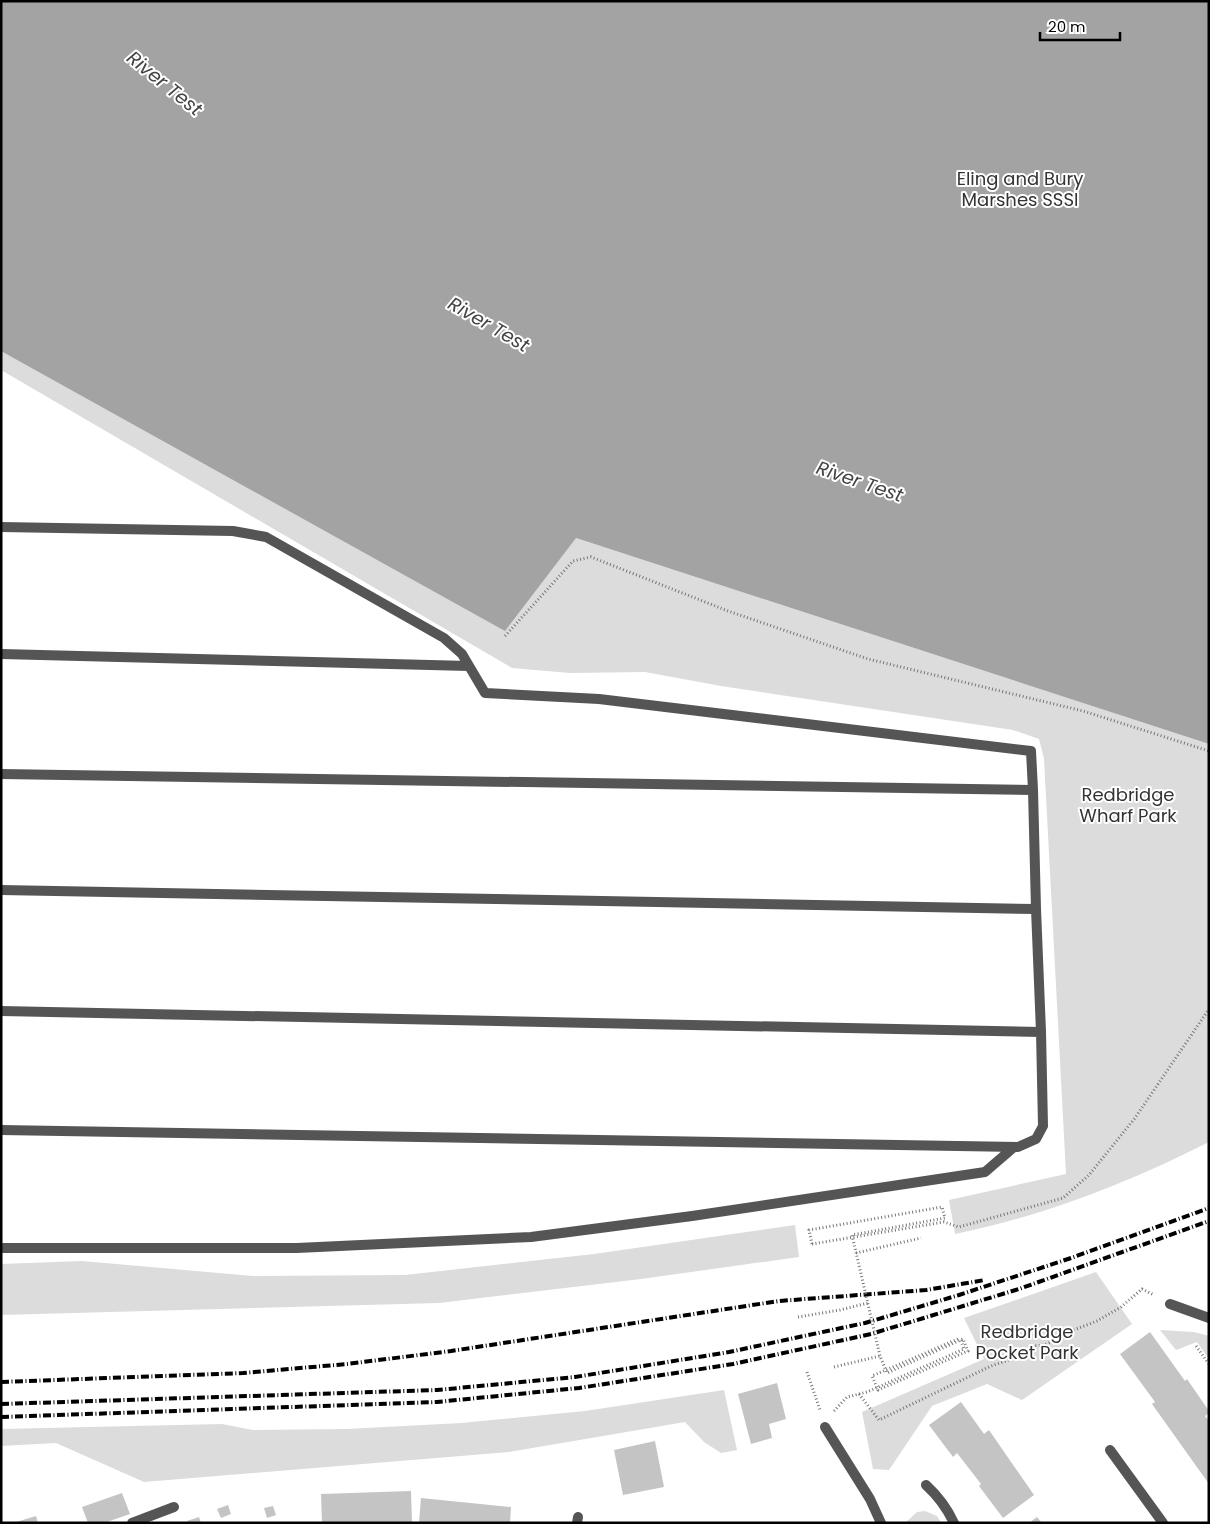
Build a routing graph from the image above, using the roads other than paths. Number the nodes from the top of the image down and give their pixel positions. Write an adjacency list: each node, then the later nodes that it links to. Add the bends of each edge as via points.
1 (1, 527): 3 (street, via 233,531 266,537 444,638 462,654)
2 (1, 654): 3 (street)
3 (469, 666): 5 (street, via 485,694 599,699 1031,751)
4 (1, 774): 5 (street)
5 (1033, 790): 7 (street)
6 (1, 890): 7 (street)
7 (1036, 909): 9 (street)
8 (1, 1011): 9 (street)
9 (1041, 1032): 11 (street, via 1043,1126 1036,1139)
10 (1, 1130): 11 (street)
11 (1014, 1147): 12 (street, via 985,1172 532,1237 297,1248)
12 (1, 1248)
13 (1170, 1304): 14 (street)
14 (1209, 1318)
15 (825, 1427): 20 (street, via 870,1499)
16 (1110, 1450): 22 (street)
17 (926, 1485): 21 (street)
18 (174, 1507): 19 (street)
19 (132, 1523)
20 (881, 1523)
21 (954, 1523)
22 (1163, 1523)

